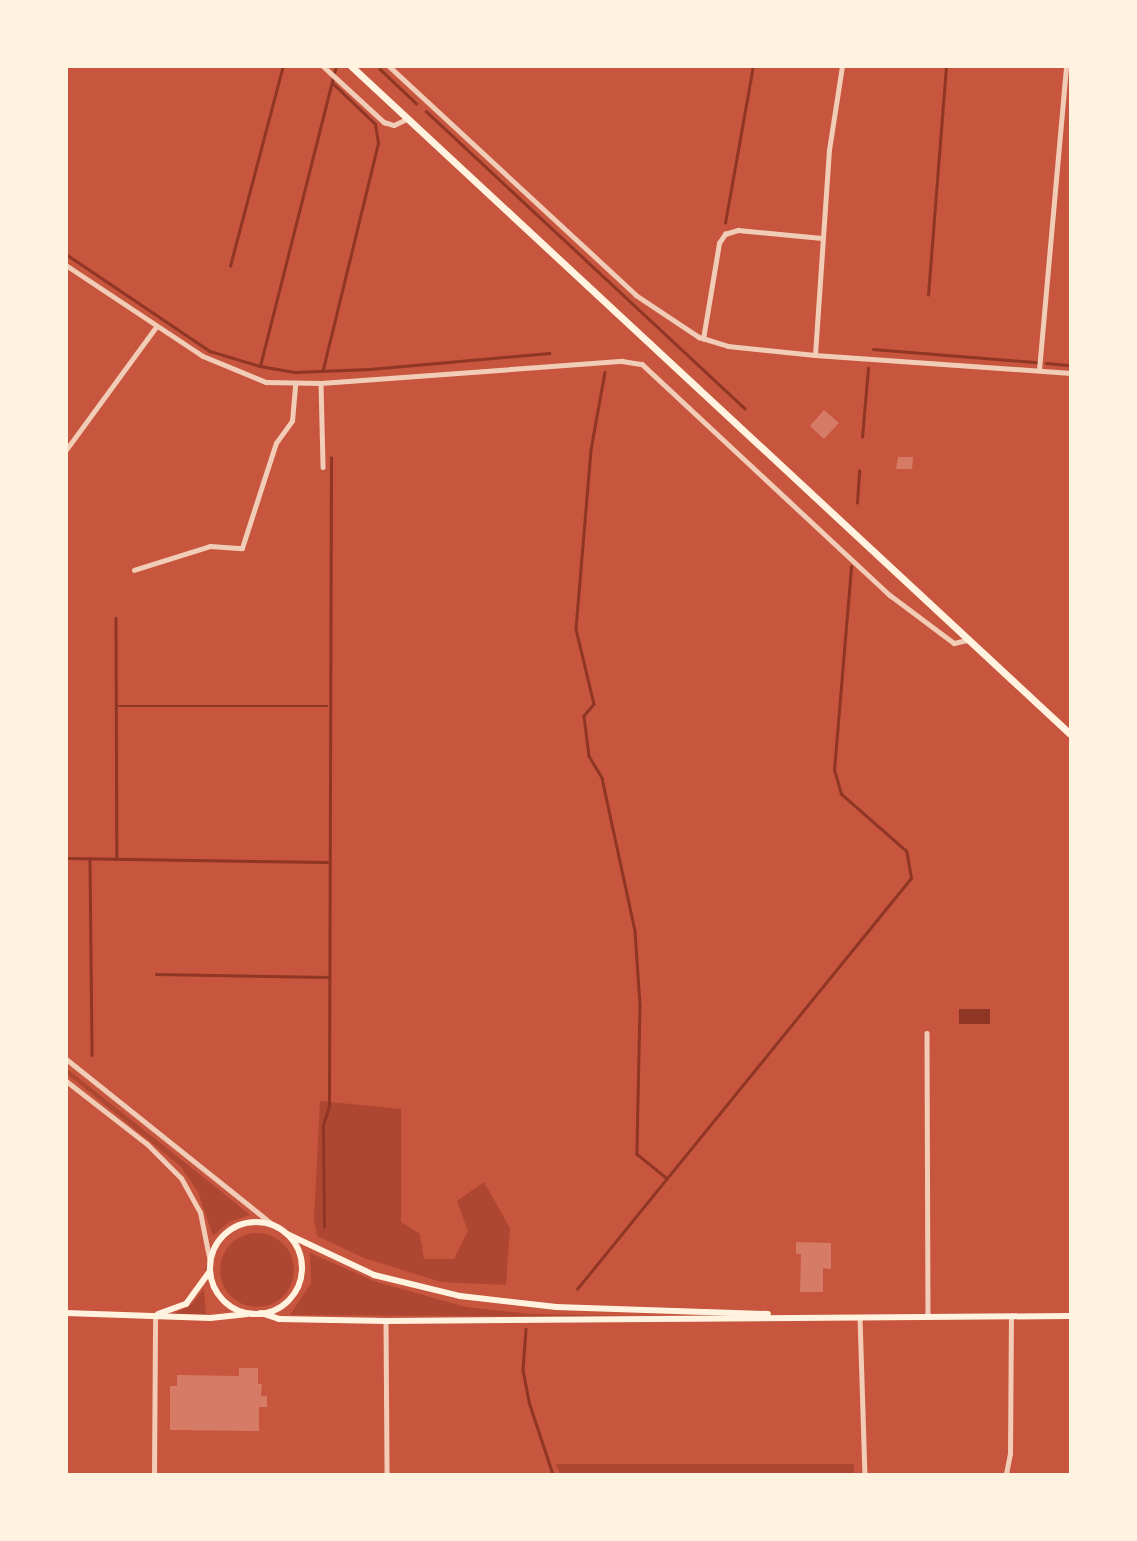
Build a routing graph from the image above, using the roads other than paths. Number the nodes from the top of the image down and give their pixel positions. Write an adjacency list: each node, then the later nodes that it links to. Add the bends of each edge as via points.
1 (323, 66): 6 (street, via 384,122 394,125)
2 (351, 66): 6 (main road)
3 (389, 66): 10 (street, via 636,295)
4 (842, 66): 7 (street, via 828,150)
5 (1066, 66): 12 (street)
6 (407, 119): 19 (main road)
7 (822, 238): 10 (street, via 735,230 722,236); 11 (street)
8 (66, 265): 9 (street)
9 (156, 327): 15 (street, via 239,374); 16 (street)
10 (703, 339): 11 (street)
11 (815, 355): 12 (street)
12 (1039, 370): 13 (street)
13 (1070, 373)
14 (321, 383): 15 (street); 17 (street); 19 (street, via 615,361 642,364 890,594 954,643)
15 (295, 384): 18 (street, via 292,421 276,443 242,548 210,546)
16 (66, 450)
17 (323, 467)
18 (134, 569)
19 (967, 639): 20 (main road)
20 (1070, 734)
21 (927, 1033): 34 (street)
22 (66, 1059): 24 (street)
23 (66, 1081): 26 (street, via 147,1144 181,1178 201,1212)
24 (273, 1225): 25 (main road); 26 (main road, via 246,1223 233,1228 222,1237)
25 (287, 1234): 30 (main road, via 296,1245 301,1274 288,1300); 32 (main road, via 374,1275 478,1299)
26 (210, 1262): 27 (main road)
27 (210, 1270): 29 (main road, via 226,1303); 31 (main road, via 186,1304)
28 (66, 1313): 31 (main road)
29 (248, 1313): 30 (main road); 31 (main road, via 210,1318)
30 (261, 1313): 37 (main road, via 279,1319)
31 (155, 1315): 38 (street)
32 (784, 1316): 33 (main road); 37 (main road, via 679,1321)
33 (860, 1316): 34 (main road); 40 (street)
34 (928, 1316): 35 (main road)
35 (1011, 1316): 36 (main road); 41 (street)
36 (1070, 1316)
37 (386, 1321): 39 (street)
38 (154, 1475)
39 (387, 1475)
40 (865, 1475)
41 (1006, 1475)

